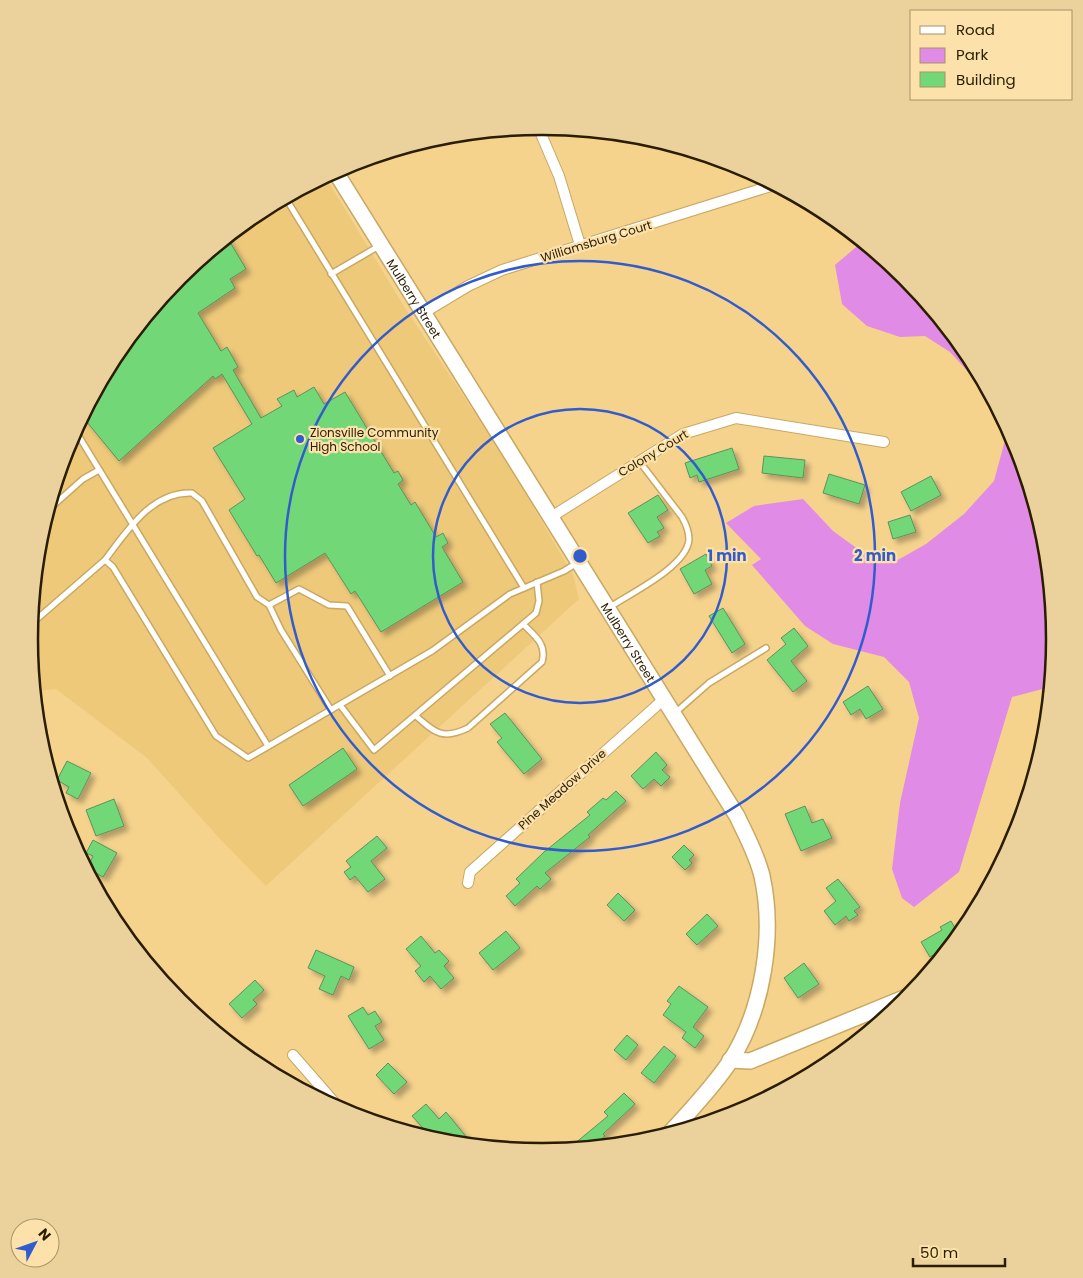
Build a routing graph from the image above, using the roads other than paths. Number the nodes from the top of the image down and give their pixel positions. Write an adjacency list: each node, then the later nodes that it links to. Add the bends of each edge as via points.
1 (541, 135): 6 (street, via 559,176)
2 (339, 178): 5 (street, Mulberry Street)
3 (765, 188): 6 (street, Williamsburg Court)
4 (289, 204): 7 (lane)
5 (382, 244): 7 (lane); 8 (street, Mulberry Street)
6 (580, 245): 8 (street, Williamsburg Court, via 502,270)
7 (331, 274): 19 (lane)
8 (425, 312): 14 (street, Mulberry Street)
9 (79, 438): 12 (lane)
10 (884, 442): 11 (street, Colony Court, via 736,418 683,434)
11 (639, 461): 14 (street, Colony Court); 21 (lane, via 682,518 689,540 678,562)
12 (99, 470): 13 (lane, via 83,479); 15 (lane)
13 (57, 502)
14 (551, 517): 17 (street, Mulberry Street)
15 (133, 524): 16 (lane); 20 (lane, via 159,501 171,495 192,494 202,501 257,597); 31 (lane)
16 (104, 560): 22 (lane); 31 (lane, via 113,567 216,736 248,758)
17 (579, 562): 18 (lane); 21 (street, Mulberry Street)
18 (537, 582): 19 (lane); 23 (lane, via 539,601 536,613)
19 (524, 588): 25 (lane, via 510,594 432,651)
20 (269, 605): 25 (lane, via 298,589 329,605 347,606); 28 (lane)
21 (607, 608): 26 (street, Mulberry Street)
22 (39, 617)
23 (523, 624): 30 (lane); 30 (lane, via 543,645 542,662 475,721 455,734 442,735)
24 (766, 648): 29 (lane, via 709,683)
25 (390, 676): 27 (lane)
26 (663, 700): 29 (street, Mulberry Street); 32 (street, Pine Meadow Drive, via 470,872)
27 (340, 704): 28 (lane); 30 (lane, via 374,750)
28 (331, 710): 31 (lane)
29 (672, 715): 35 (street, Mulberry Street, via 737,816 762,876 766,930 761,982 744,1033)
30 (416, 716)
31 (268, 746)
32 (468, 883)
33 (888, 1005): 35 (street, via 750,1062)
34 (292, 1055): 36 (street)
35 (730, 1060): 37 (street, Mulberry Street)
36 (328, 1095)
37 (677, 1124)

